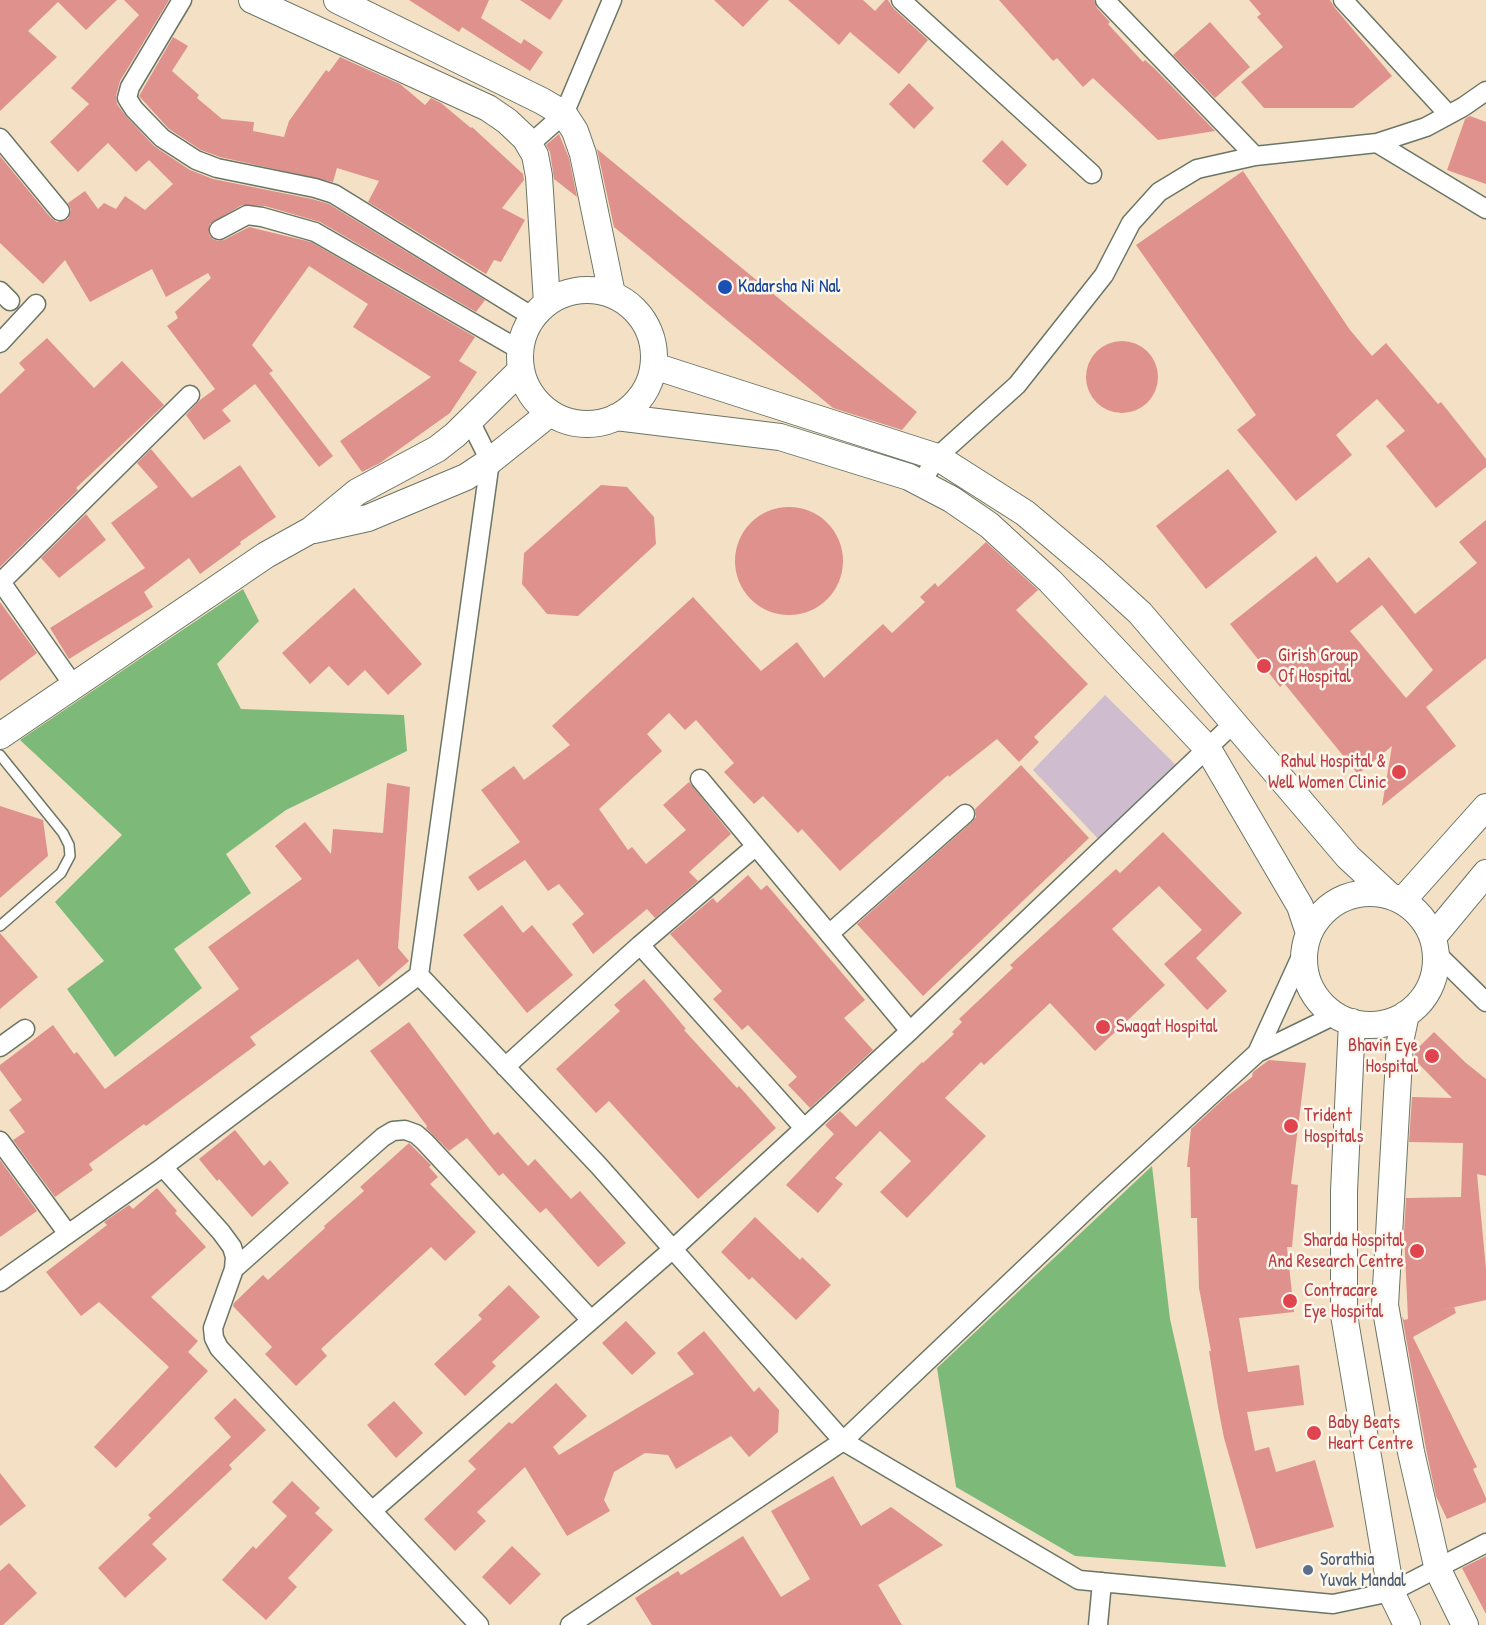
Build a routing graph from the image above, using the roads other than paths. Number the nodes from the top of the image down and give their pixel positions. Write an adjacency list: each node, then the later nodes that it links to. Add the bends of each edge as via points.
1 (182, 0): 21 (street, via 127,98 162,138 196,160 217,168 334,194)
2 (252, 0): 13 (street, via 488,108 507,121)
3 (337, 0): 9 (street)
4 (612, 0): 9 (street)
5 (902, 0): 15 (street)
6 (1105, 0): 14 (street)
7 (1343, 0): 10 (street)
8 (1486, 91): 10 (street)
9 (564, 114): 13 (street); 19 (street, via 583,154)
10 (1448, 114): 12 (street, via 1426,127)
11 (0, 138): 17 (street)
12 (1377, 143): 14 (street); 16 (street)
13 (529, 145): 21 (street, via 539,176)
14 (1255, 156): 29 (street, via 1197,169 1159,192 1131,224 1104,275 1017,385)
15 (1092, 174)
16 (1486, 209)
17 (60, 211)
18 (219, 230): 23 (street, via 247,215 315,232)
19 (612, 294): 21 (street, via 578,290 562,294); 24 (street, via 631,305 645,322 653,343)
20 (36, 304): 22 (street)
21 (540, 310): 23 (street)
22 (0, 343)
23 (520, 360): 26 (street, via 527,387 536,402); 28 (street)
24 (654, 366): 27 (street, via 647,387 634,404); 29 (street)
25 (190, 395): 33 (street)
26 (550, 413): 27 (street, via 582,424); 30 (street)
27 (616, 417): 31 (street, via 780,437)
28 (470, 421): 30 (street); 32 (street, via 437,448 357,492)
29 (937, 457): 31 (street); 35 (street, via 1025,513 1095,572 1140,613)
30 (490, 460): 32 (street, via 466,477 368,518); 50 (street)
31 (921, 483): 37 (street, via 989,525 1050,580)
32 (311, 530): 34 (street, via 266,555)
33 (1, 583): 34 (street)
34 (74, 686): 36 (street)
35 (1235, 722): 37 (street); 44 (street, via 1348,857)
36 (0, 736)
37 (1208, 748): 47 (street, via 1300,906); 55 (street)
38 (0, 755): 45 (lane, via 63,833 70,856 61,873)
39 (700, 779): 42 (street)
40 (1486, 807): 44 (street)
41 (965, 813): 46 (street)
42 (756, 846): 46 (street); 48 (street)
43 (1486, 873): 49 (street)
44 (1396, 899): 47 (street, via 1366,893 1342,899 1317,919); 49 (street, via 1423,919)
45 (0, 926)
46 (829, 934): 55 (street)
47 (1306, 942): 53 (street, via 1305,969 1310,987 1320,1003); 57 (street)
48 (640, 945): 58 (street); 59 (street)
49 (1434, 945): 51 (street); 52 (street, via 1435,971 1429,988)
50 (419, 975): 58 (street); 61 (street)
51 (1486, 1002)
52 (1406, 1014): 53 (street, via 1370,1025); 70 (street, via 1400,1042 1384,1305)
53 (1344, 1019): 57 (street); 72 (street, via 1344,1315)
54 (25, 1029): 56 (street)
55 (910, 1031): 59 (street)
56 (0, 1047)
57 (1257, 1053): 67 (street)
58 (505, 1067): 63 (street)
59 (804, 1128): 63 (street)
60 (0, 1141): 62 (street)
61 (164, 1167): 62 (street); 64 (street, via 221,1232 235,1257)
62 (68, 1234): 65 (street)
63 (673, 1249): 66 (street); 67 (street)
64 (234, 1269): 66 (street, via 383,1137 405,1130 425,1142); 68 (street, via 213,1328 219,1348)
65 (0, 1282)
66 (590, 1319): 68 (street)
67 (843, 1441): 71 (street, via 1079,1580); 74 (street)
68 (372, 1511): 73 (street)
69 (1486, 1543): 70 (street)
70 (1438, 1570): 72 (street); 77 (street)
71 (1102, 1582): 72 (street, via 1333,1604); 75 (street)
72 (1391, 1593): 76 (street)
73 (479, 1625)
74 (570, 1625)
75 (1098, 1625)
76 (1407, 1625)
77 (1465, 1625)

